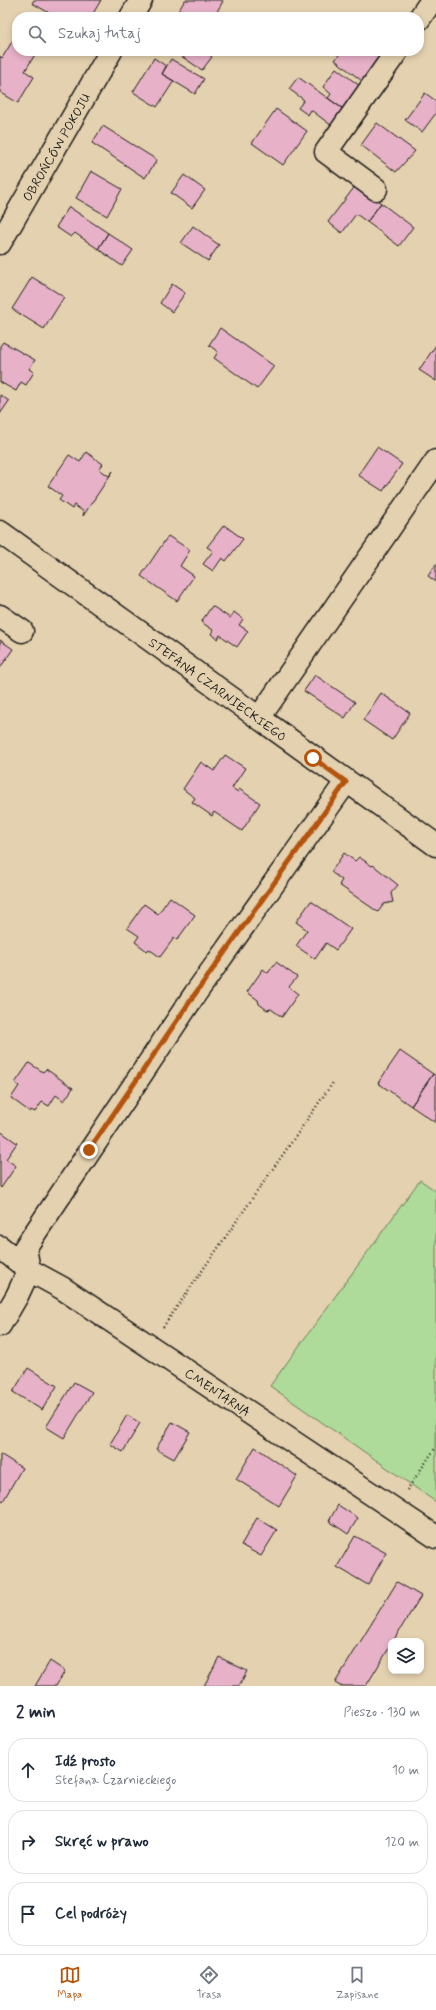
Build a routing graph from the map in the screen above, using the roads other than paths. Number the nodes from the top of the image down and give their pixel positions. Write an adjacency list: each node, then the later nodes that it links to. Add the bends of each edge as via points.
1 (141, 0): 3 (street)
2 (432, 0): 4 (street)
3 (134, 12)
4 (424, 12)
5 (108, 56): 8 (street, OBROŃCÓW POKOJU)
6 (393, 56): 7 (street, via 326,152)
7 (376, 189)
8 (0, 243)
9 (436, 461): 13 (street)
10 (0, 532): 13 (street, STEFANA CZARNIECKIEGO)
11 (0, 616): 12 (street)
12 (22, 631)
13 (258, 718): 14 (street, STEFANA CZARNIECKIEGO)
14 (346, 782): 15 (street, STEFANA CZARNIECKIEGO); 17 (street, via 195,994 25,1248)
15 (436, 845)
16 (0, 1248): 17 (street, CMENTARNA)
17 (29, 1270): 18 (street); 19 (street, CMENTARNA, via 62,1288)
18 (0, 1325)
19 (436, 1537)

